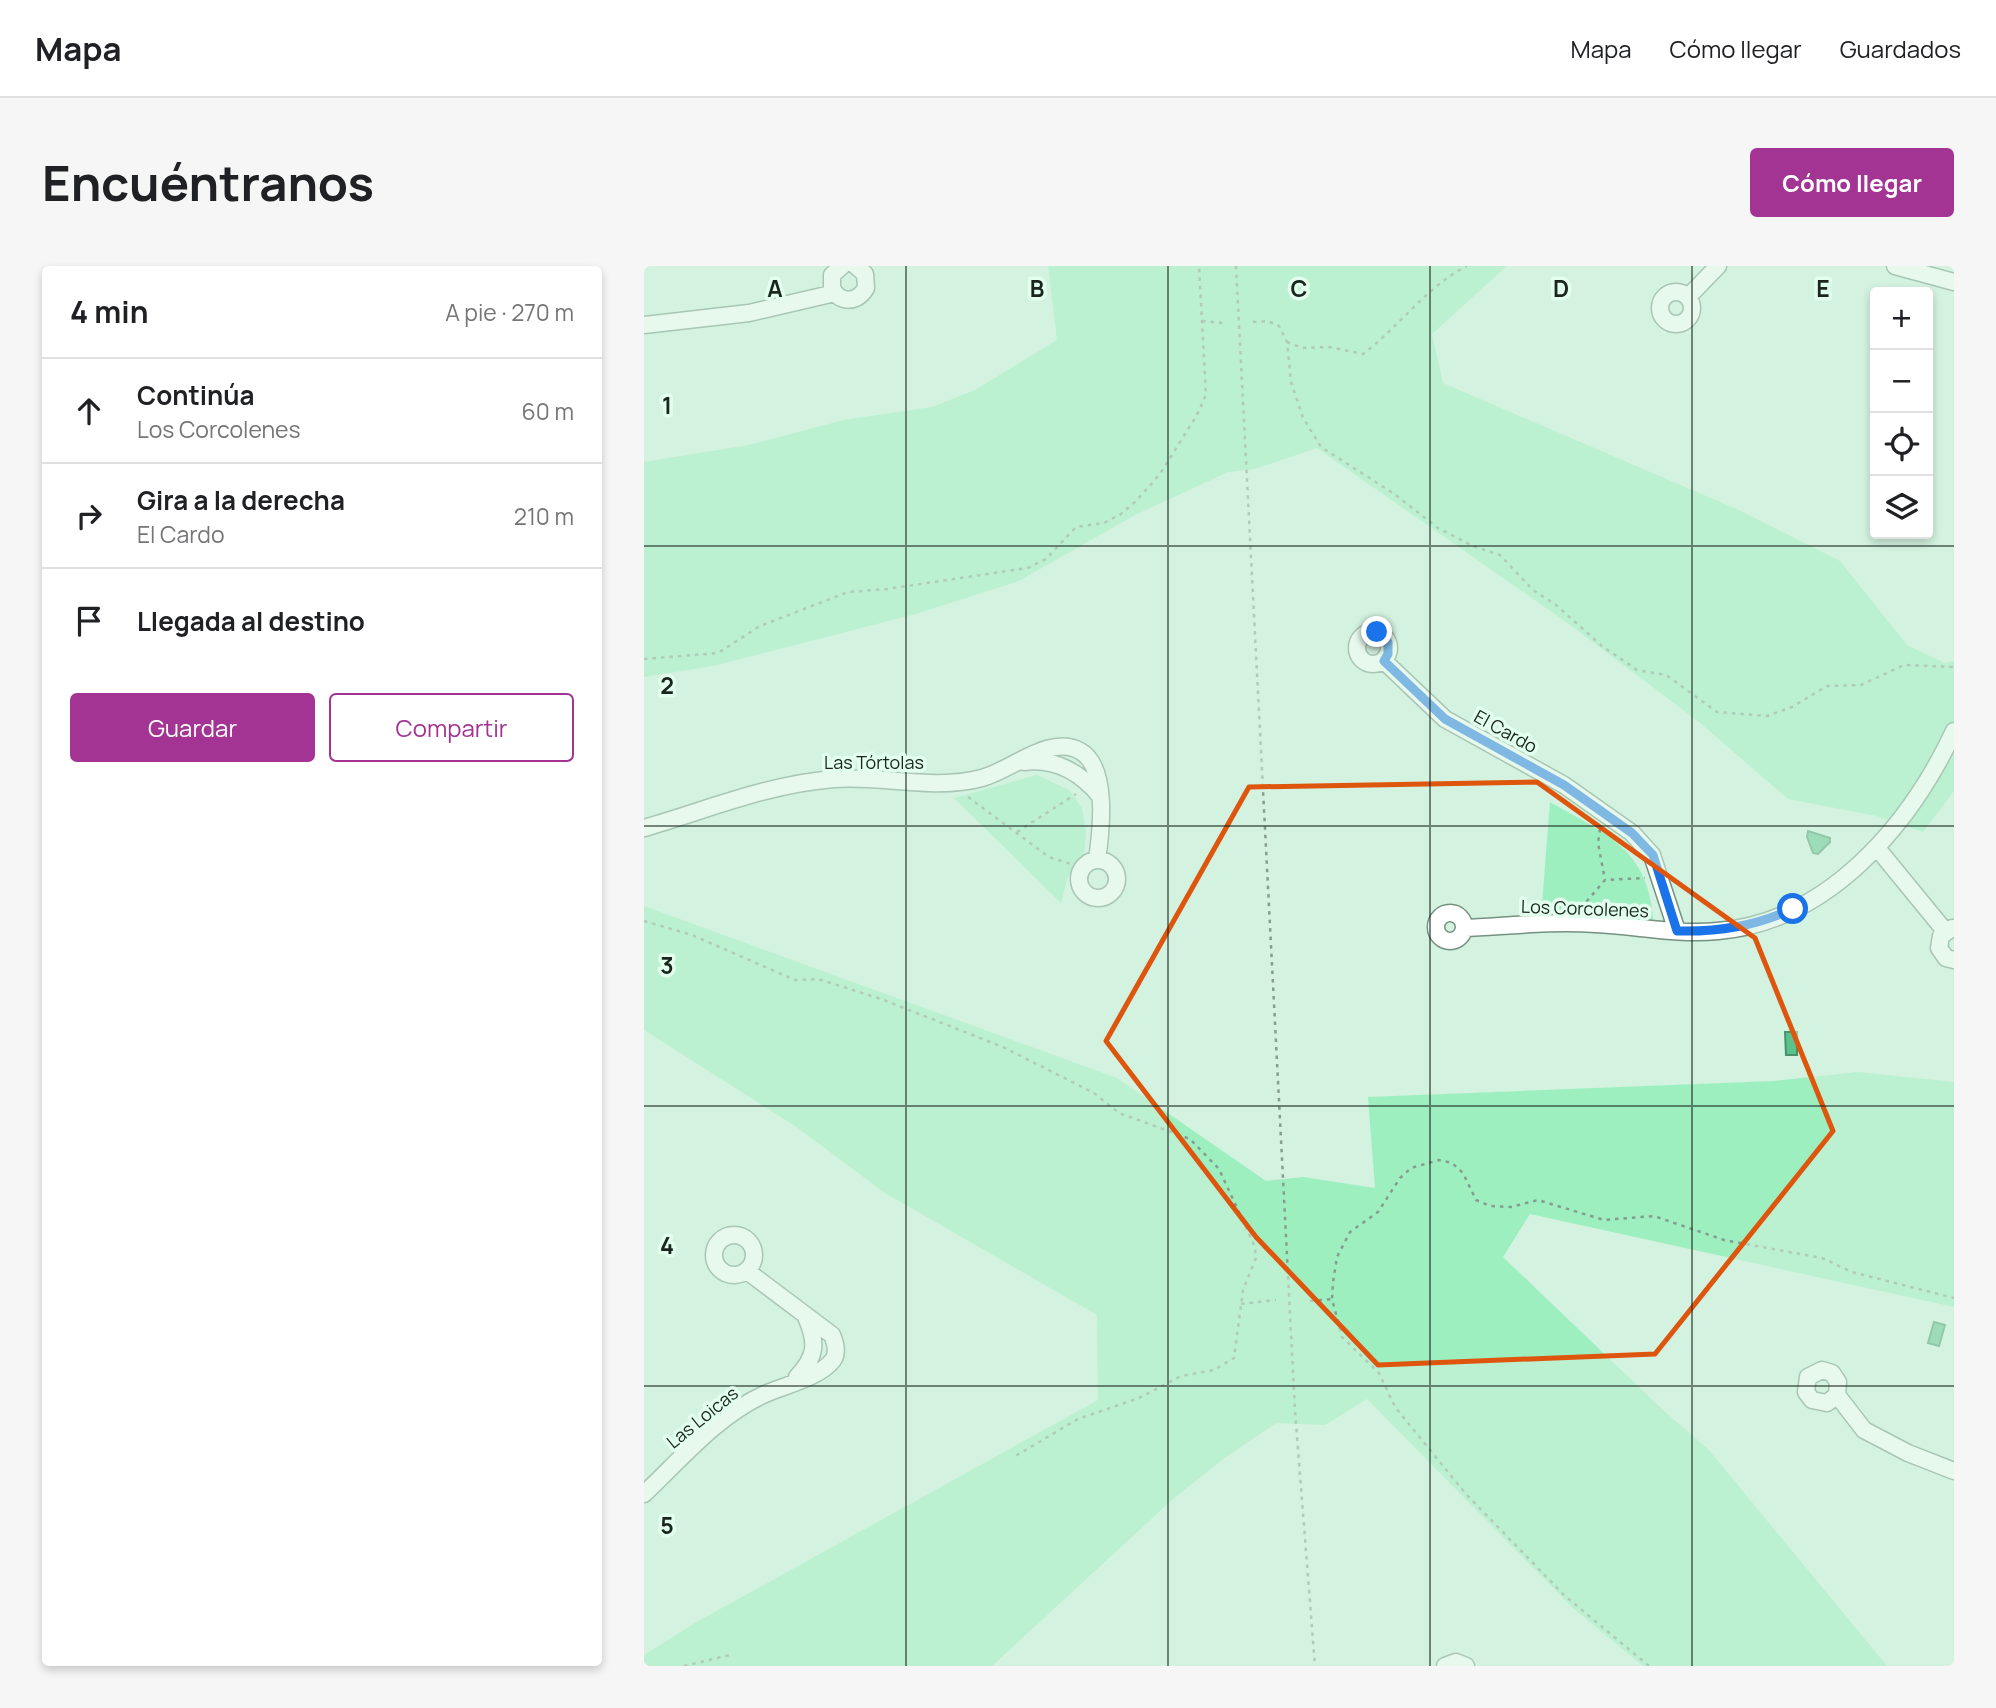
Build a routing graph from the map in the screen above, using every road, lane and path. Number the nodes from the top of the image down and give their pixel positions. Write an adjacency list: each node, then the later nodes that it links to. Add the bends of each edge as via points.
1 (842, 266): 9 (street, via 832,275)
2 (856, 266): 9 (street, via 867,282 863,293 847,300)
3 (1199, 266): 11 (path)
4 (1236, 266): 47 (path, via 1295,1411)
5 (1467, 266): 15 (path, via 1453,273 1363,354 1329,346 1302,348)
6 (1718, 266): 10 (street)
7 (1895, 266): 8 (street)
8 (1954, 282)
9 (835, 293): 14 (street, via 748,313)
10 (1688, 297)
11 (1201, 320): 13 (path); 16 (path, via 1206,395 1160,474 1121,514 1104,523 1076,527 1046,559 1028,568 848,592 760,626 718,653)
12 (1253, 322): 15 (path, via 1279,326)
13 (1223, 323)
14 (644, 325)
15 (1287, 342): 18 (path, via 1291,382 1303,418 1321,447 1438,528 1500,555 1533,590 1578,622 1602,646 1637,670 1666,675 1717,712 1767,716 1827,687 1861,685 1904,665)
16 (644, 659)
17 (1384, 661): 22 (street, El Cardo, via 1445,719)
18 (1954, 667)
19 (1954, 731): 25 (street, Los Corcolenes)
20 (960, 782): 21 (street, Las Tórtolas, via 1022,762 1040,761 1062,766); 23 (street, Las Tórtolas, via 856,778 808,782); 24 (path, via 969,801)
21 (1095, 790): 24 (path); 26 (street)
22 (1602, 811): 27 (path, via 1598,843); 28 (street, El Cardo, via 1653,855)
23 (644, 828)
24 (1017, 832): 26 (path, via 1049,857)
25 (1877, 848): 32 (street); 33 (street, Los Corcolenes, via 1835,886 1758,924 1718,932)
26 (1090, 864)
27 (1605, 880): 28 (path, via 1629,877); 30 (path)
28 (1662, 882): 33 (street, El Cardo)
29 (644, 920): 40 (path, via 692,935 795,980 818,979 881,999 1003,1047 1094,1093 1119,1113 1190,1139 1219,1169 1255,1247 1256,1258)
30 (1562, 924): 31 (street, Los Corcolenes); 33 (street, Los Corcolenes)
31 (1464, 928)
32 (1950, 930): 34 (street, via 1940,948 1946,958)
33 (1677, 931)
34 (1954, 960)
35 (747, 1271): 44 (street, Las Loicas, via 806,1317 816,1347 809,1365 793,1382 729,1417)
36 (1954, 1298): 37 (path, via 1852,1272 1822,1258 1724,1240 1654,1216 1604,1220 1538,1200 1511,1207 1490,1206 1476,1200 1463,1173 1452,1163 1439,1160 1411,1168 1378,1212 1350,1232 1337,1257)
37 (1332, 1299): 39 (path); 50 (path, via 1342,1337 1378,1373 1395,1407 1466,1494 1564,1595)
38 (1276, 1300): 40 (path)
39 (1310, 1301)
40 (1241, 1304): 42 (path, via 1234,1358 1214,1370 1181,1376 1139,1398 1078,1419)
41 (1837, 1395): 43 (street, via 1864,1430)
42 (1012, 1458)
43 (1954, 1471)
44 (644, 1494)
45 (730, 1655): 46 (path)
46 (684, 1666)
47 (1315, 1666)
48 (1445, 1666): 49 (street, via 1456,1662)
49 (1466, 1666)
50 (1649, 1666)

